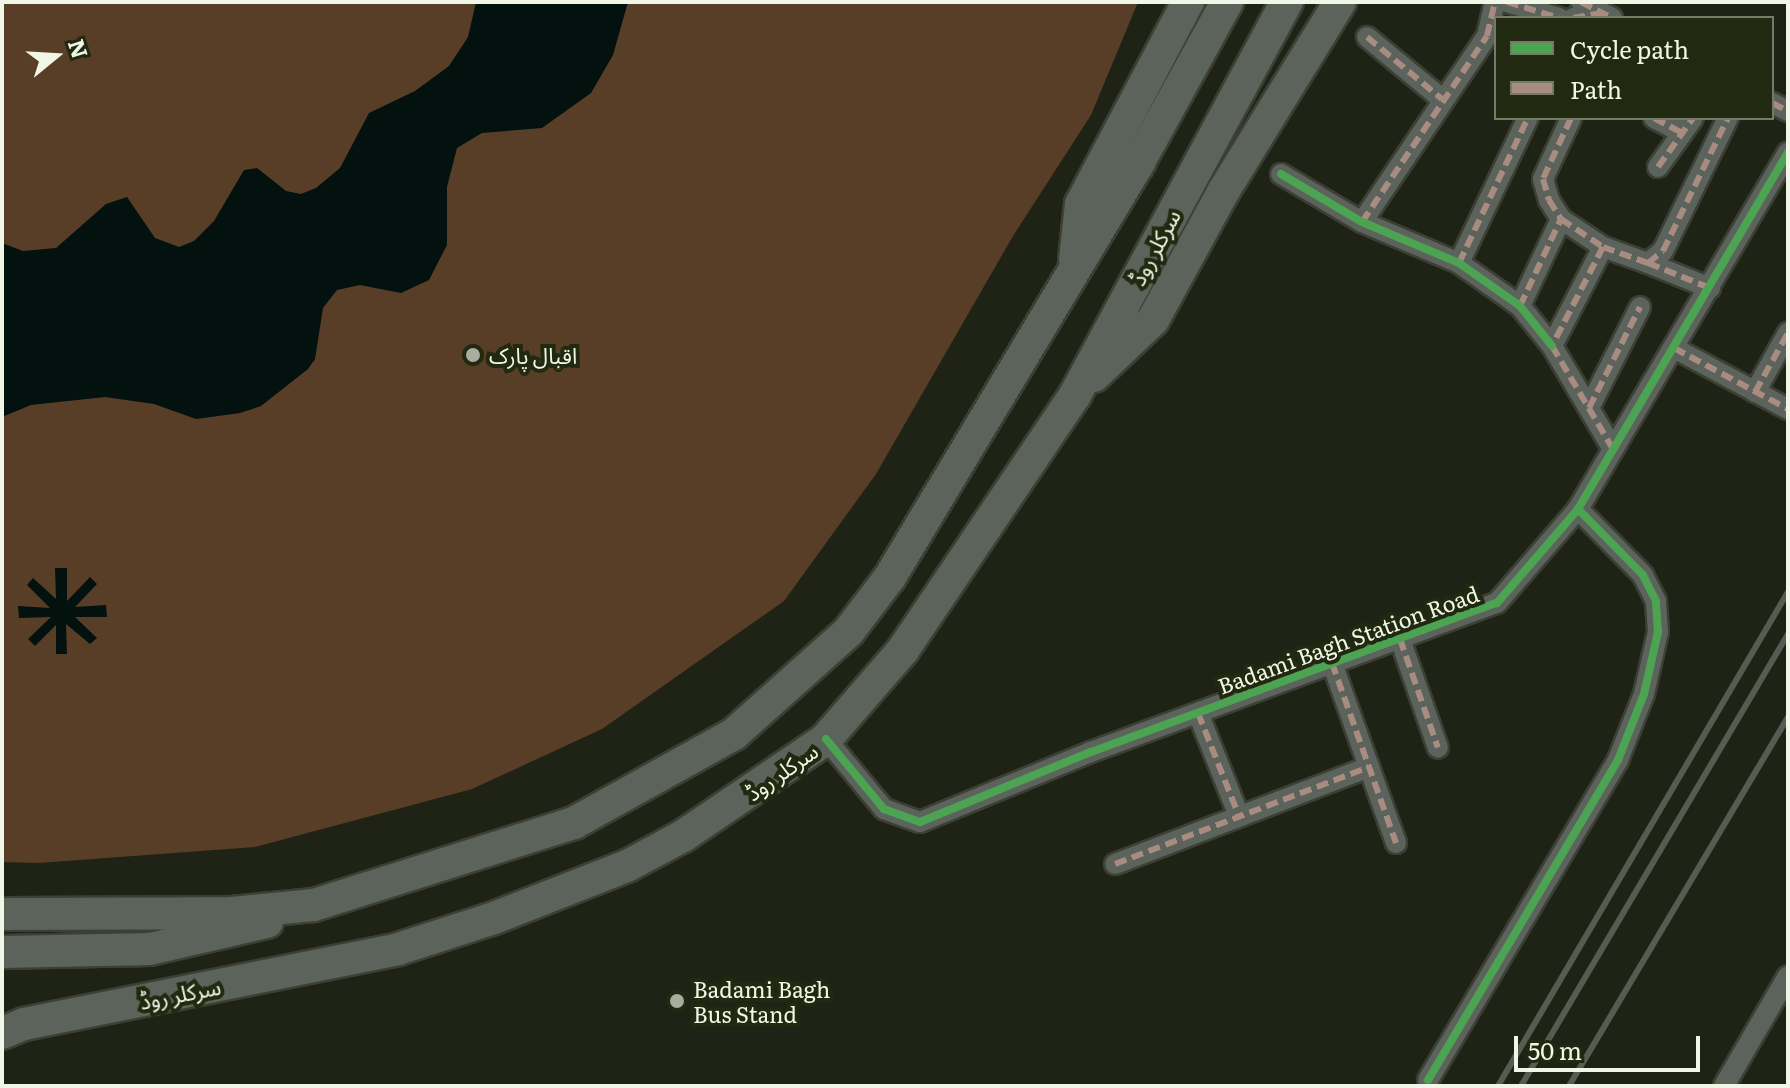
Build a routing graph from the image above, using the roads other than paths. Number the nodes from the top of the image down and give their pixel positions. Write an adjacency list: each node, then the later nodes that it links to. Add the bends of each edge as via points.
1 (1188, 2): 25 (main road, via 1081,204)
2 (1227, 2): 25 (main road)
3 (1287, 2): 33 (main road, سرکلر روڈ)
4 (1340, 2): 33 (main road, via 1223,192 1153,320)
5 (1495, 2): 11 (street, via 1487,36)
6 (1507, 2): 9 (street)
7 (1581, 2): 8 (street)
8 (1607, 15)
9 (1546, 16)
10 (1367, 37): 11 (street)
11 (1442, 99): 21 (street)
12 (1527, 120): 23 (street)
13 (1570, 120): 20 (street, via 1543,179)
14 (1664, 120): 16 (street)
15 (1727, 120): 24 (street, via 1663,251)
16 (1688, 125): 18 (street)
17 (1788, 152): 26 (street, Badami Bagh Station Road)
18 (1658, 167)
19 (1281, 174): 21 (street)
20 (1561, 219): 22 (street); 27 (street)
21 (1362, 222): 23 (street)
22 (1603, 247): 24 (street); 30 (street)
23 (1459, 263): 27 (street)
24 (1648, 263): 26 (street)
25 (1074, 271): 47 (main road, via 890,577 849,631 789,690 734,734 574,823)
26 (1710, 288): 31 (street, Badami Bagh Station Road)
27 (1520, 306): 30 (street)
28 (1640, 307): 34 (street)
29 (1788, 333): 32 (street)
30 (1552, 346): 34 (street)
31 (1674, 348): 32 (street); 36 (street, Badami Bagh Station Road)
32 (1755, 392): 35 (street)
33 (1075, 395): 41 (main road, سرکلر روڈ, via 903,650)
34 (1589, 408): 36 (street)
35 (1788, 409)
36 (1613, 449): 37 (street, Badami Bagh Station Road)
37 (1578, 509): 38 (street, Badami Bagh Station Road, via 1497,603); 52 (street, via 1643,575 1656,601 1658,632 1644,694 1618,760)
38 (1400, 639): 39 (street, Badami Bagh Station Road); 42 (street)
39 (1332, 663): 40 (street, Badami Bagh Station Road); 43 (street)
40 (1198, 713): 41 (street, Badami Bagh Station Road, via 920,822 884,809); 44 (street)
41 (826, 739): 51 (main road, سرکلر روڈ, via 683,836 615,871 494,918 398,949)
42 (1438, 748)
43 (1369, 767): 44 (street); 45 (street)
44 (1239, 816): 46 (street)
45 (1396, 843)
46 (1115, 864)
47 (314, 905): 48 (main road, via 232,913); 49 (main road, via 185,944 107,952)
48 (2, 914)
49 (2, 952)
50 (1788, 976): 53 (street)
51 (9, 1027)
52 (1428, 1080)
53 (1724, 1086)

